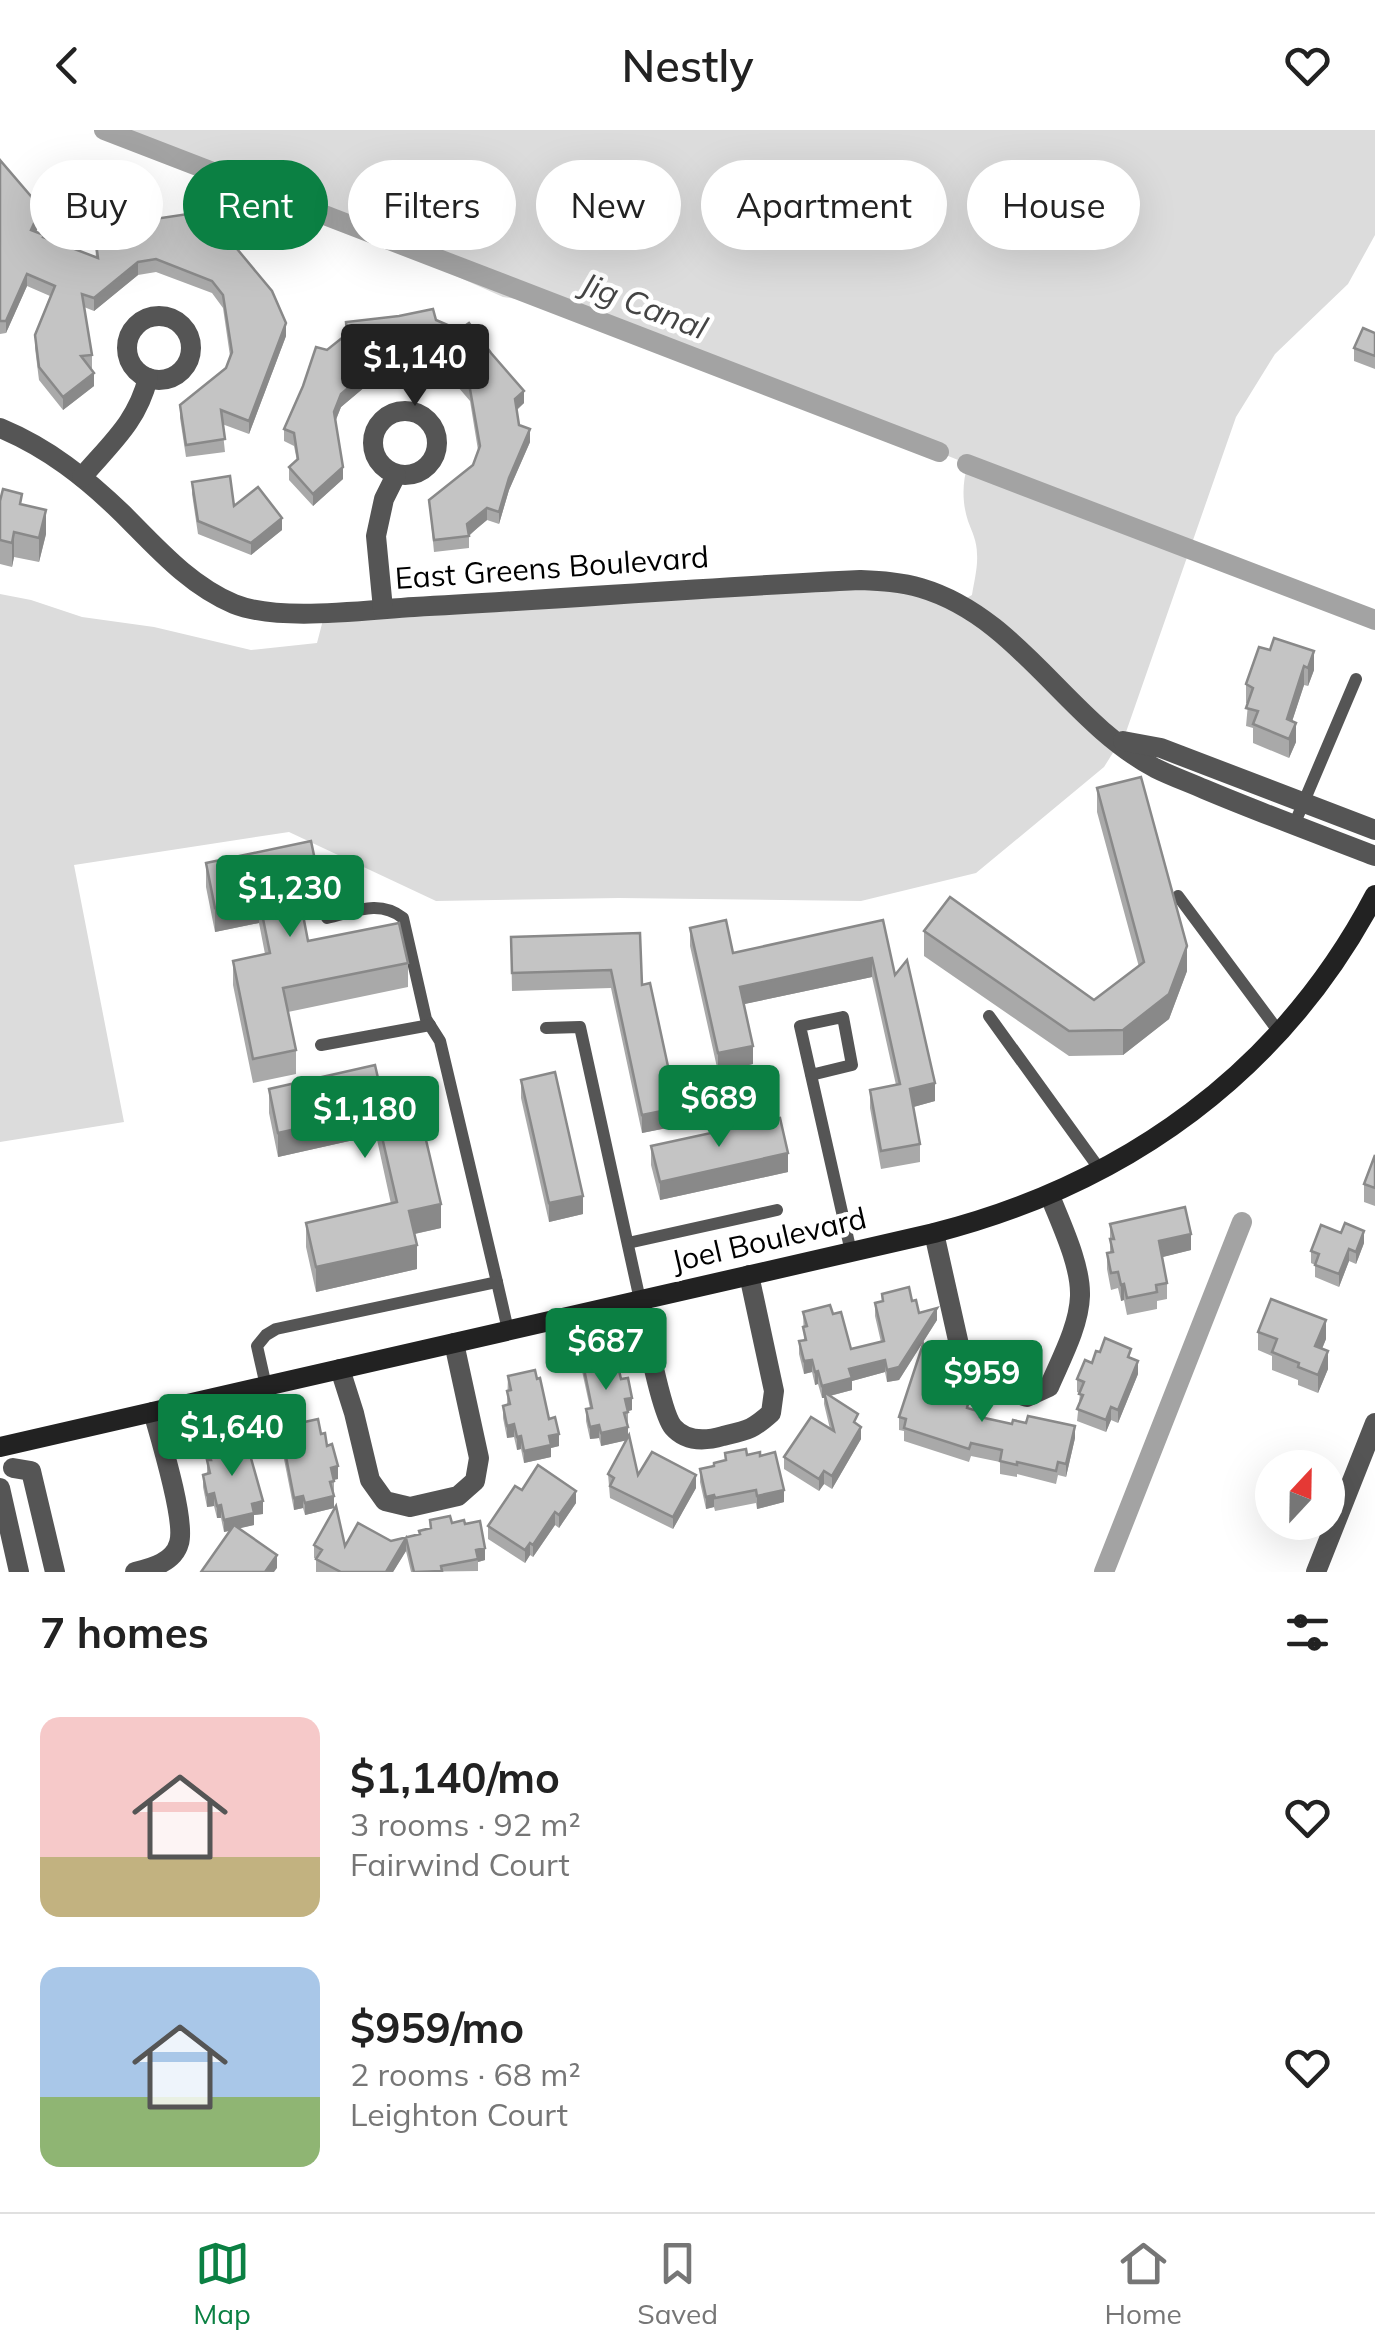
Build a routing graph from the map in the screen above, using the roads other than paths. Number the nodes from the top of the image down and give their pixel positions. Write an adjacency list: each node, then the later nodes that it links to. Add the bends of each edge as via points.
1 (148, 378): 4 (street, via 132,420)
2 (0, 428): 4 (street, East Greens Boulevard)
3 (396, 475): 5 (street, via 376,536)
4 (82, 476): 5 (street, East Greens Boulevard, via 176,566 238,605 290,614)
5 (384, 608): 7 (street, East Greens Boulevard, via 842,580 904,584 939,594 983,619)
6 (1356, 679): 8 (lane)
7 (1115, 739): 8 (street, East Greens Boulevard, via 1161,748); 9 (street, East Greens Boulevard, via 1154,767)
8 (1304, 802): 9 (lane); 10 (street, East Greens Boulevard)
9 (1294, 825): 11 (street, East Greens Boulevard)
10 (1375, 830)
11 (1375, 856)
12 (1375, 895): 18 (main road, Joel Boulevard, via 1329,972)
13 (1178, 896): 18 (lane)
14 (327, 918): 16 (lane, via 377,907 402,918)
15 (990, 1016): 21 (lane)
16 (430, 1024): 19 (lane); 28 (lane, via 440,1041)
17 (546, 1028): 25 (lane, via 580,1027)
18 (1279, 1032): 21 (main road, Joel Boulevard, via 1224,1087)
19 (321, 1046)
20 (811, 1075): 20 (lane, via 800,1026 843,1018 852,1065); 26 (lane)
21 (1101, 1171): 22 (main road, Joel Boulevard)
22 (1050, 1196): 24 (main road, Joel Boulevard); 24 (street, via 1080,1293 1048,1386 1027,1397 982,1383 964,1366)
23 (778, 1210): 25 (lane)
24 (934, 1233): 26 (main road, Joel Boulevard)
25 (628, 1242): 29 (lane)
26 (851, 1252): 27 (main road, Joel Boulevard)
27 (750, 1275): 29 (main road, Joel Boulevard); 29 (street, via 774,1391 771,1413 754,1428 713,1439 691,1439 672,1426)
28 (498, 1282): 30 (lane); 33 (lane, via 276,1330 257,1346)
29 (640, 1300): 30 (main road, Joel Boulevard)
30 (508, 1330): 31 (main road, Joel Boulevard)
31 (454, 1343): 32 (main road, Joel Boulevard); 32 (street, via 479,1458 476,1481 458,1496 410,1507 385,1501 370,1480)
32 (340, 1369): 33 (main road, Joel Boulevard)
33 (266, 1386): 34 (main road, Joel Boulevard)
34 (153, 1412): 36 (main road, Joel Boulevard); 41 (street, via 179,1516 179,1544 167,1561)
35 (1375, 1423): 42 (street)
36 (4, 1446): 37 (street)
37 (6, 1474): 40 (street, via 32,1471)
38 (0, 1488): 39 (street)
39 (19, 1572)
40 (55, 1572)
41 (135, 1572)
42 (1316, 1572)

